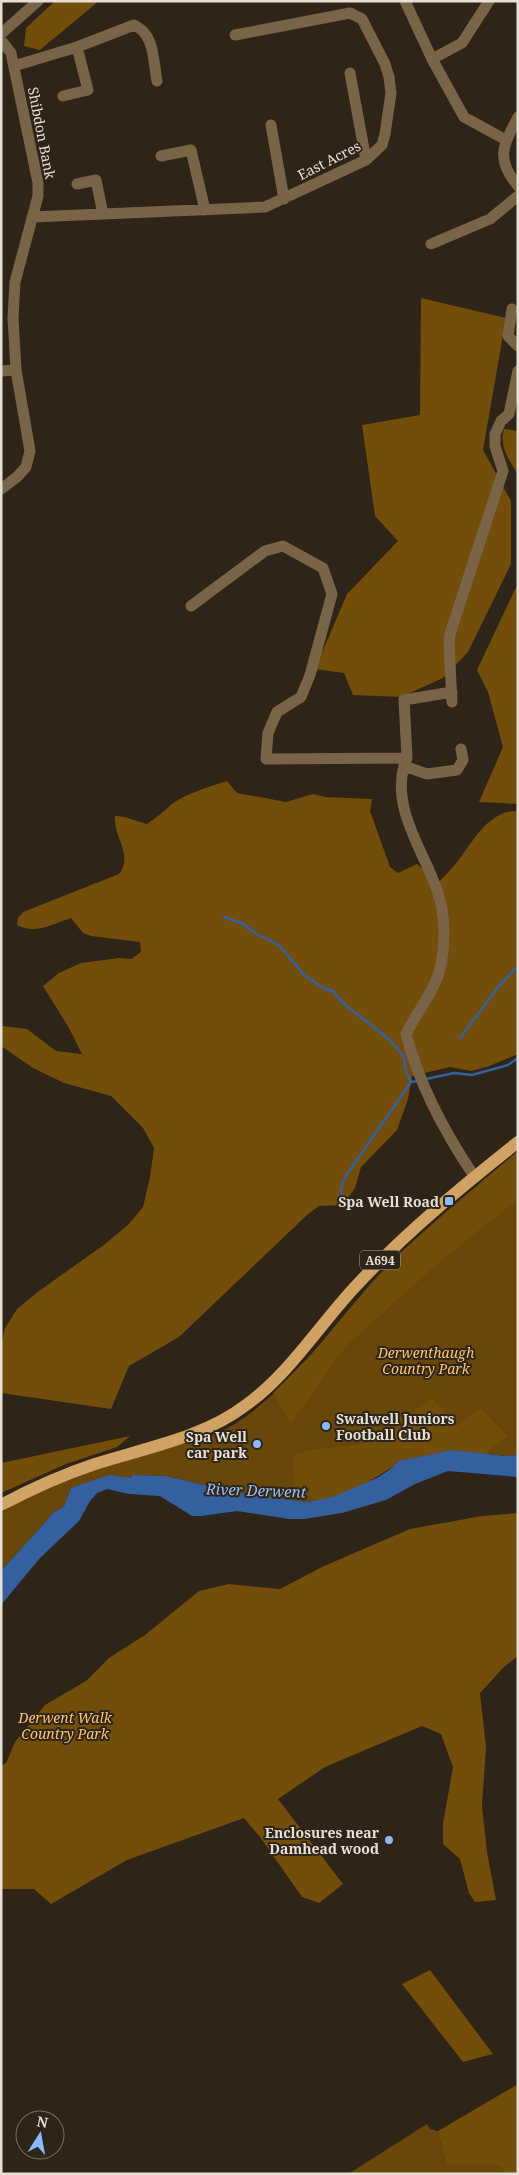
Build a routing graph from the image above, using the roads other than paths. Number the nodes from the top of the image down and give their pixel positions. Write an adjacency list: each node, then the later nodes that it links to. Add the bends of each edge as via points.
1 (38, 1): 4 (street)
2 (405, 1): 8 (street)
3 (489, 1): 8 (street, via 462,43)
4 (1, 34)
5 (235, 35): 17 (street, East Acres, via 350,13 362,19 386,64 391,93 382,145)
6 (1, 40): 9 (street, Shibdon Bank, via 11,53)
7 (78, 47): 9 (street); 11 (street, via 134,25 143,29 150,40); 12 (street, via 88,90)
8 (432, 59): 15 (street, via 464,117)
9 (14, 66): 24 (street, Shibdon Bank, via 38,184)
10 (350, 72): 17 (street)
11 (157, 81)
12 (63, 96)
13 (518, 117): 15 (street)
14 (271, 125): 21 (street)
15 (506, 140): 19 (street, via 504,164)
16 (161, 156): 22 (street, via 191,150)
17 (366, 160): 21 (street, East Acres)
18 (77, 184): 23 (street, via 96,180)
19 (518, 186)
20 (518, 196): 25 (street, via 490,219)
21 (284, 199): 22 (street, East Acres, via 265,207)
22 (205, 210): 23 (street, East Acres)
23 (103, 214): 24 (street, East Acres)
24 (32, 217): 28 (street, Shibdon Bank, via 15,282)
25 (431, 244)
26 (512, 309): 27 (street, via 508,336)
27 (518, 346)
28 (16, 370): 29 (street); 31 (street, Shibdon Bank, via 30,451 26,467)
29 (1, 371)
30 (518, 371): 34 (street, via 510,414 501,421 495,434 502,476 450,634 452,697 404,700)
31 (1, 489)
32 (191, 606): 34 (street, via 265,551 283,546 323,568 332,594 310,676 300,697 277,712 268,733 266,759)
33 (462, 749): 34 (street, via 463,760 457,770 427,774)
34 (405, 762): 36 (street, via 400,780 402,803 420,855 437,890 444,918 444,945 438,973 406,1034 427,1090 457,1151)
35 (518, 1142): 36 (main road, A694)
36 (474, 1176): 37 (main road, A694, via 389,1250 284,1370 245,1406 198,1431 63,1476)
37 (1, 1505)

